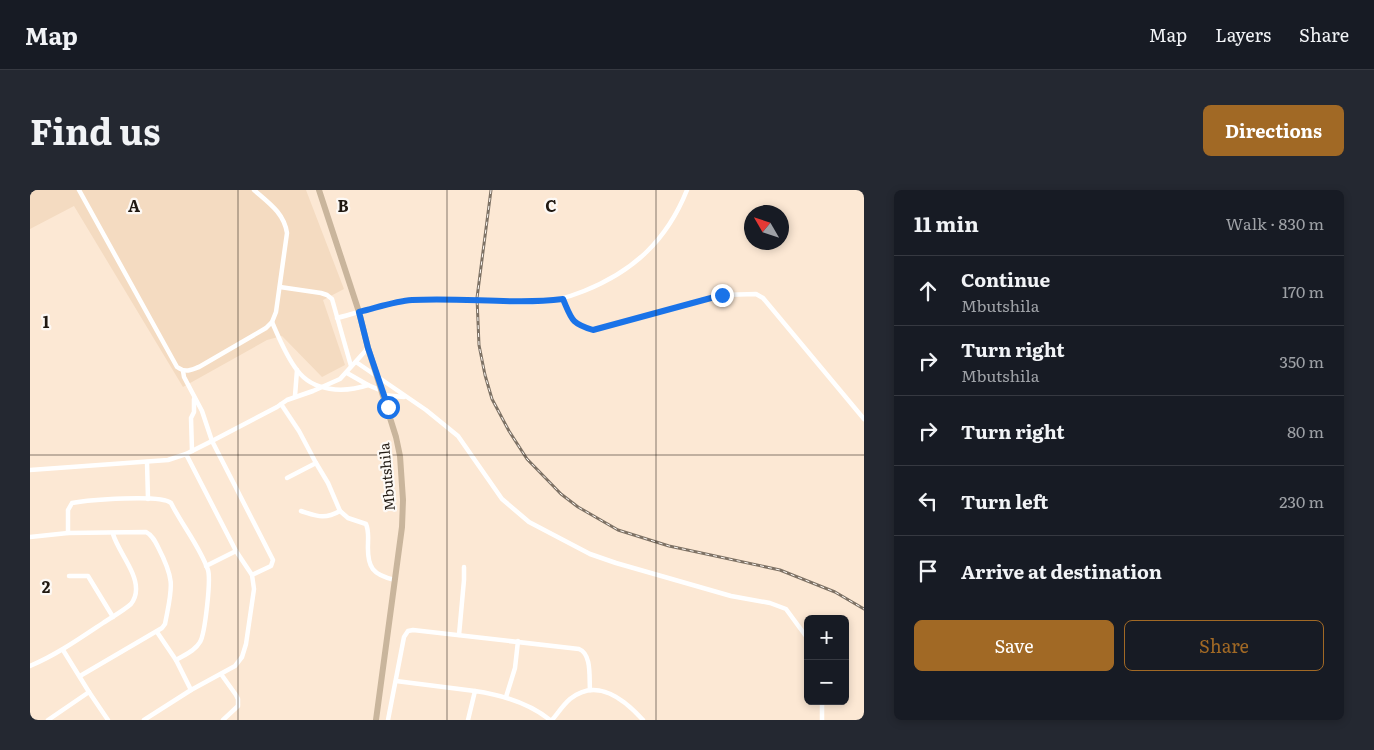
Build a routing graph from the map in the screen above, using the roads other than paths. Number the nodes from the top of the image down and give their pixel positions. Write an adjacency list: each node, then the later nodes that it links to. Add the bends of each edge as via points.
1 (79, 190): 14 (street)
2 (254, 190): 5 (street, via 275,208 286,225)
3 (319, 190): 7 (street, Mbutshila)
4 (687, 190): 6 (street, via 667,228 641,258 606,282)
5 (280, 287): 8 (street, via 328,295 334,302); 9 (street)
6 (563, 299): 7 (street, via 538,302 410,300); 24 (street, via 573,321 593,330 722,295 756,294 763,298)
7 (359, 312): 8 (street); 10 (street, Mbutshila)
8 (337, 318): 12 (street)
9 (272, 322): 13 (street); 14 (street, via 200,367)
10 (368, 348): 11 (street); 16 (street, Mbutshila)
11 (356, 362): 12 (street); 16 (street)
12 (351, 366): 15 (street)
13 (296, 370): 18 (street); 20 (street)
14 (183, 371): 22 (street)
15 (347, 373): 17 (street); 18 (street)
16 (378, 376): 19 (street, Mbutshila); 21 (street)
17 (368, 385): 18 (street, via 351,390); 19 (street)
18 (320, 387): 20 (street)
19 (383, 393): 21 (street); 43 (street, Mbutshila, via 400,456 403,500)
20 (295, 396): 23 (street)
21 (405, 397): 46 (street, via 458,436 502,499 529,522 572,546 616,563 786,609)
22 (194, 398): 25 (street); 26 (street)
23 (282, 404): 25 (street); 29 (street)
24 (864, 419)
25 (212, 441): 26 (street); 41 (street, via 273,560 271,566)
26 (192, 451): 27 (street)
27 (186, 454): 28 (street); 38 (street)
28 (147, 462): 30 (street); 32 (street)
29 (316, 463): 31 (street); 34 (street)
30 (30, 470)
31 (287, 478)
32 (148, 498): 35 (street, via 72,503 68,510); 39 (street, via 171,503)
33 (301, 510): 34 (street, via 322,517)
34 (340, 511): 43 (street, via 348,518 366,524 369,565 373,571)
35 (68, 533): 36 (street); 37 (street)
36 (112, 534): 44 (street, via 136,588 131,604); 45 (street, via 149,533 168,567 172,586 165,624)
37 (30, 537)
38 (236, 551): 39 (street); 41 (street)
39 (206, 566): 50 (street, via 209,579 201,641 196,648)
40 (464, 566): 47 (street)
41 (252, 575): 52 (street, via 254,589 242,657 235,666)
42 (69, 576): 44 (street, via 88,576)
43 (395, 580): 65 (street, Mbutshila)
44 (113, 616): 49 (street)
45 (157, 632): 50 (street); 53 (street)
46 (804, 634)
47 (459, 635): 48 (street); 54 (street, via 408,630)
48 (518, 641): 56 (street, via 583,651 587,658); 59 (street, via 515,668)
49 (63, 650): 51 (street); 53 (street)
50 (176, 660): 55 (street)
51 (30, 666)
52 (221, 674): 55 (street); 64 (street, via 238,699 238,706)
53 (80, 676): 58 (street)
54 (396, 682): 57 (street); 66 (street)
55 (192, 690): 63 (street)
56 (590, 690): 68 (street, via 575,695); 69 (street, via 612,694)
57 (475, 691): 59 (street); 67 (street)
58 (89, 692): 61 (street); 62 (street)
59 (506, 697): 68 (street, via 536,708)
60 (822, 705): 70 (street)
61 (48, 720)
62 (108, 720)
63 (144, 720)
64 (223, 720)
65 (376, 720)
66 (388, 720)
67 (468, 720)
68 (551, 720)
69 (643, 720)
70 (822, 720)

